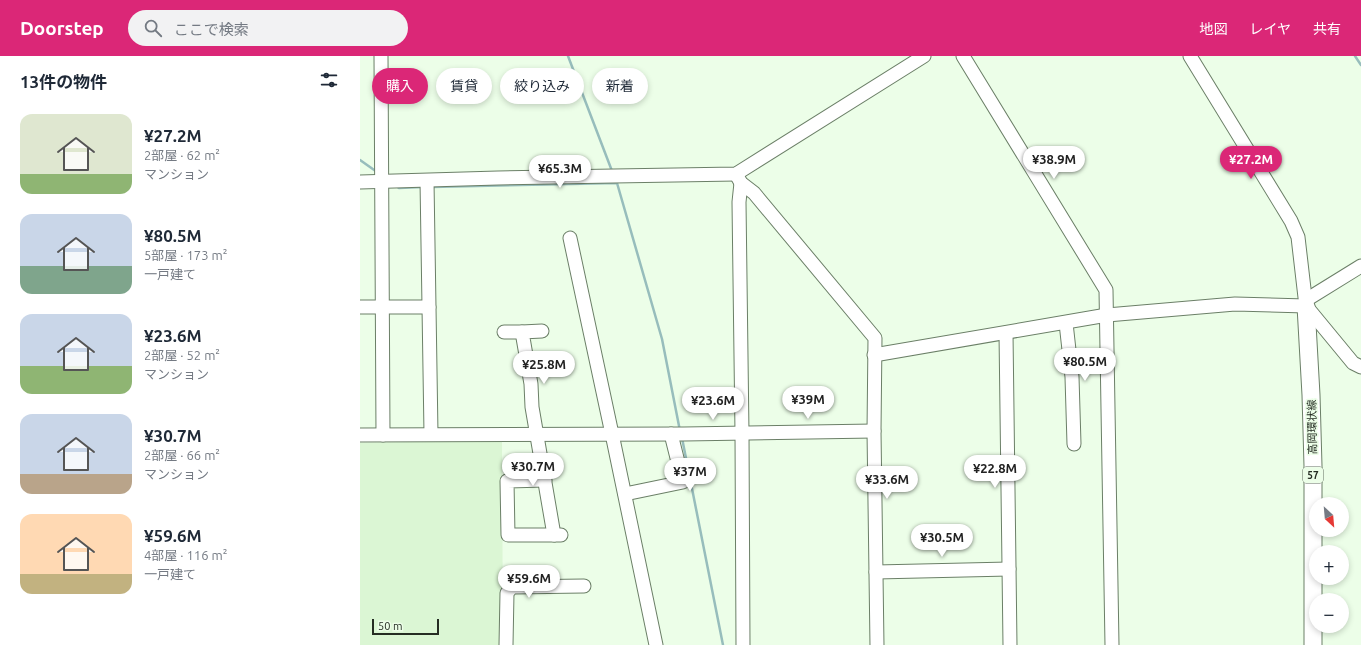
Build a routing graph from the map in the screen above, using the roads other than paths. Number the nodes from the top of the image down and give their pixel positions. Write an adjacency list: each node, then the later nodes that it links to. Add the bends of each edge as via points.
1 (381, 56): 8 (street)
2 (924, 56): 5 (street)
3 (963, 56): 15 (street, via 1106,290)
4 (1190, 56): 11 (street, via 1291,222 1298,237)
5 (738, 178): 6 (street, via 498,178); 21 (street, via 754,193 875,338); 24 (street)
6 (427, 181): 8 (street); 14 (street)
7 (360, 182): 8 (street)
8 (383, 182): 13 (street)
9 (570, 238): 26 (street)
10 (1361, 266): 11 (street)
11 (1306, 303): 15 (street, via 1235,304); 22 (street, via 1353,363); 43 (main road, 高岡環状線 / 57, via 1313,466)
12 (360, 307): 13 (street)
13 (381, 307): 14 (street); 29 (street)
14 (429, 307): 25 (street)
15 (1102, 316): 16 (street); 42 (street)
16 (1066, 323): 20 (street); 31 (street, via 1072,377)
17 (542, 331): 19 (street)
18 (504, 332): 19 (street)
19 (522, 332): 30 (street)
20 (1006, 333): 21 (street); 34 (street)
21 (874, 355): 23 (street)
22 (1361, 367)
23 (874, 431): 24 (street); 35 (street)
24 (742, 433): 27 (street); 39 (street)
25 (431, 434): 29 (street); 30 (street)
26 (612, 434): 27 (street); 30 (street); 33 (street)
27 (676, 434): 33 (street, via 683,482)
28 (360, 435): 29 (street)
29 (383, 435)
30 (537, 435): 32 (street)
31 (1074, 444)
32 (545, 480): 32 (street, via 557,535 508,535 507,481)
33 (625, 494): 38 (street)
34 (1009, 569): 35 (street); 41 (street)
35 (876, 572): 40 (street)
36 (584, 586): 37 (street, via 512,587 507,593)
37 (506, 645)
38 (656, 645)
39 (743, 645)
40 (877, 645)
41 (1010, 645)
42 (1112, 645)
43 (1313, 645)

